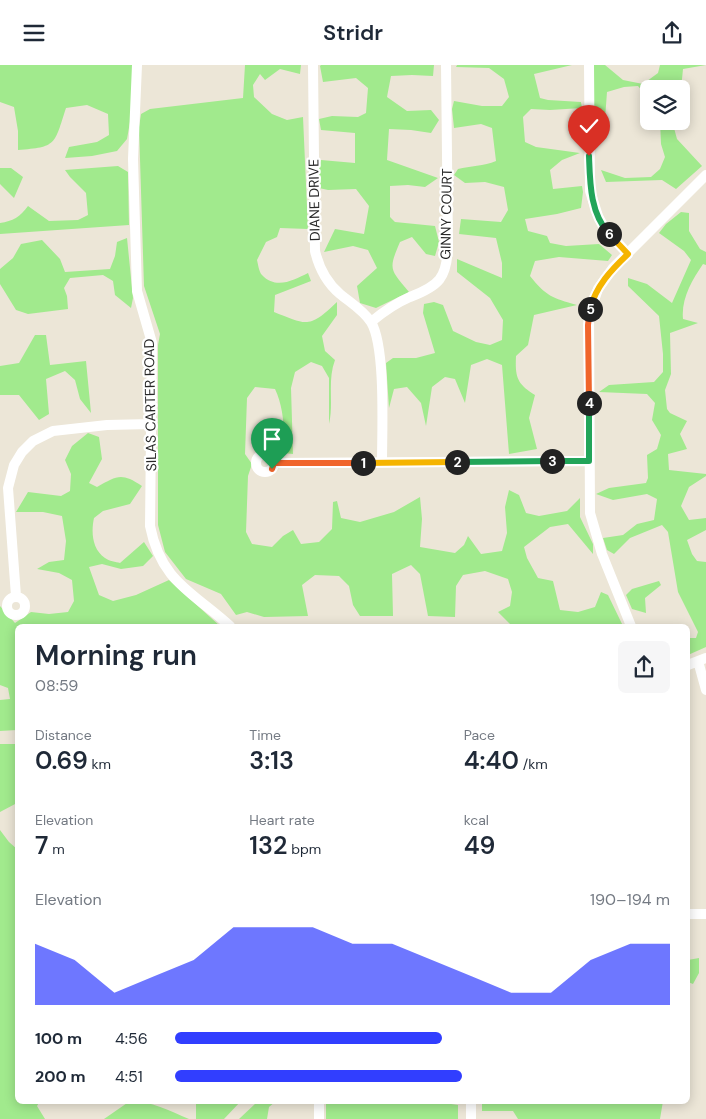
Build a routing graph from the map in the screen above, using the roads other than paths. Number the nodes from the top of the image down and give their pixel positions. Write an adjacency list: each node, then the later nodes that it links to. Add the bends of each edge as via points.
1 (137, 65): 8 (street, SILAS CARTER ROAD, via 133,159 137,291 152,343)
2 (313, 65): 7 (street, DIANE DRIVE, via 315,251 321,269 332,285)
3 (446, 65): 7 (street, GINNY COURT, via 446,263 436,284)
4 (589, 65): 6 (street, via 590,191 605,229)
5 (705, 178): 6 (street)
6 (628, 254): 9 (street, via 598,289 589,315)
7 (371, 322): 10 (street, DIANE DRIVE, via 381,364)
8 (151, 424): 12 (street, via 52,431 33,441 22,452 14,465 8,488); 13 (street, SILAS CARTER ROAD, via 150,526 155,546 174,579)
9 (589, 461): 10 (street); 14 (street, via 592,521)
10 (382, 462): 11 (street)
11 (274, 463)
12 (16, 596)
13 (227, 624)
14 (631, 624)
15 (702, 660): 16 (street); 17 (street)
16 (690, 664)
17 (706, 690)
18 (690, 914): 19 (street)
19 (706, 914)
20 (319, 1104): 22 (street)
21 (471, 1104): 23 (street)
22 (319, 1119)
23 (471, 1119)

